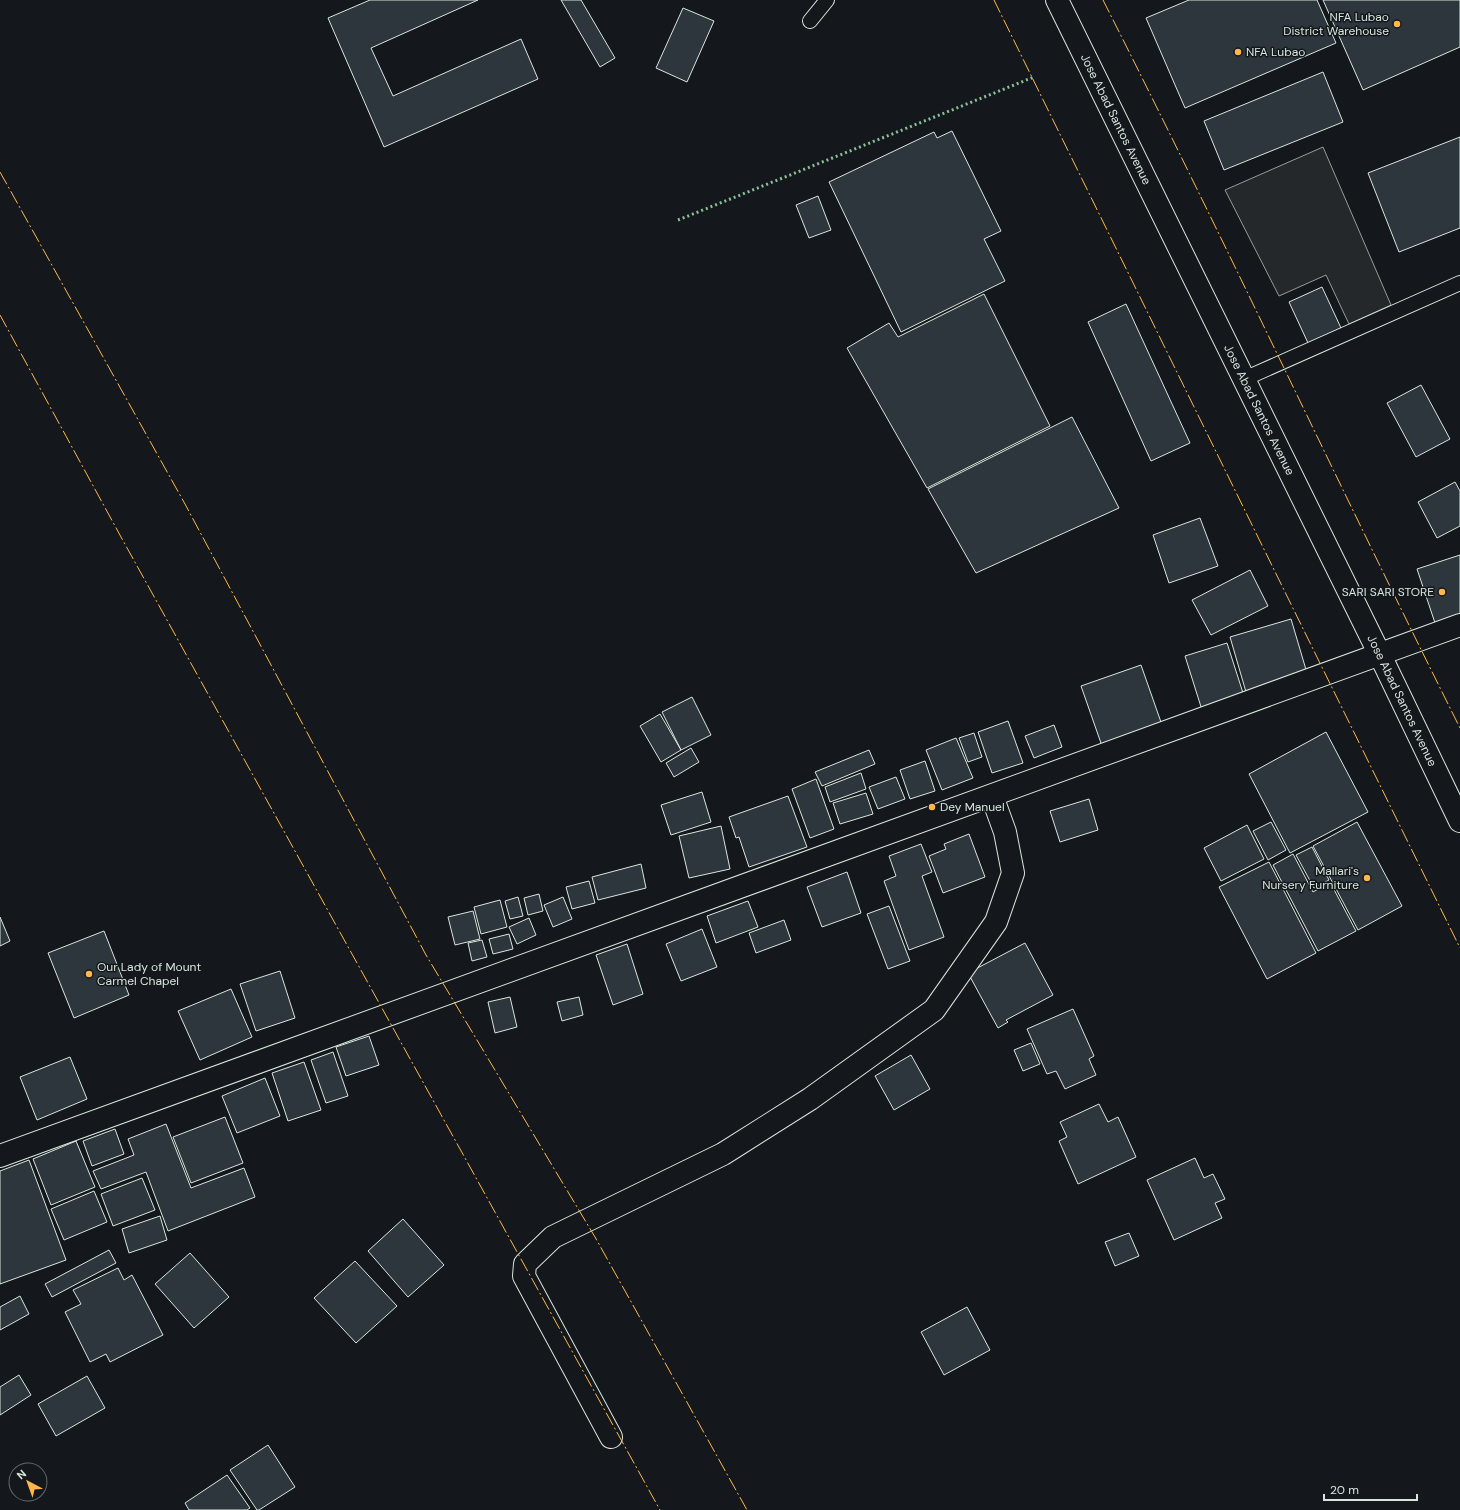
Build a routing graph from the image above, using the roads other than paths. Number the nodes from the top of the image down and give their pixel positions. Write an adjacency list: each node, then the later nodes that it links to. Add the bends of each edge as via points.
1 (827, 0): 3 (lane)
2 (1057, 0): 5 (main road, Jose Abad Santos Avenue)
3 (810, 21)
4 (1460, 283): 5 (lane)
5 (1244, 379): 7 (main road, Jose Abad Santos Avenue)
6 (1460, 625): 7 (main road)
7 (1380, 655): 8 (main road); 9 (main road, Jose Abad Santos Avenue)
8 (992, 796): 10 (main road); 11 (main road, via 1005,832 1013,873 996,922 934,1010 810,1099 723,1154 554,1237 525,1264 524,1276)
9 (1460, 821)
10 (0, 1156)
11 (611, 1437)

